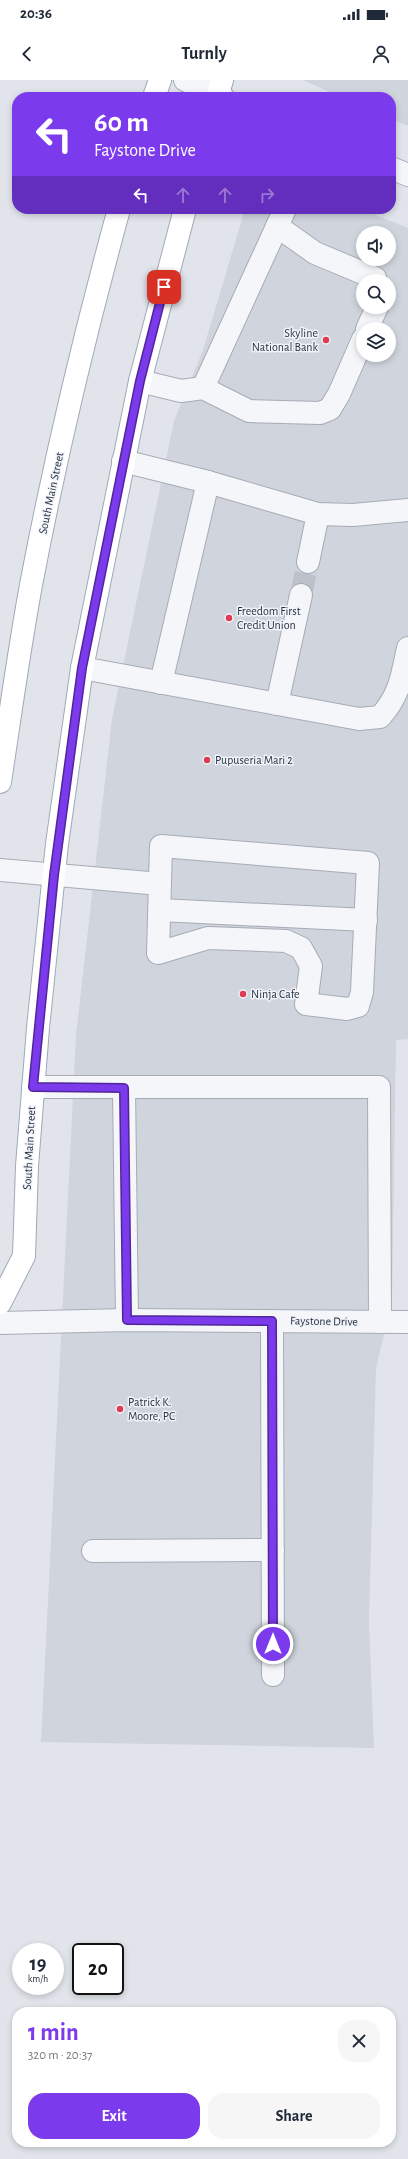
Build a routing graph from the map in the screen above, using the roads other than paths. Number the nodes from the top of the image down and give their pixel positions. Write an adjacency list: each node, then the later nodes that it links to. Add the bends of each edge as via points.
1 (160, 80): 3 (main road)
2 (185, 80): 4 (street)
3 (156, 92)
4 (220, 92)
5 (396, 170): 6 (street)
6 (408, 175)
7 (118, 214): 24 (main road, South Main Street, via 79,363 39,545)
8 (184, 214): 12 (main road, South Main Street)
9 (281, 218): 10 (street, via 315,253); 13 (street)
10 (365, 274)
11 (356, 354): 13 (street, via 330,409 320,413 249,412)
12 (140, 381): 13 (street, via 182,391); 14 (main road, South Main Street)
13 (203, 388)
14 (123, 461): 15 (street); 21 (main road, South Main Street)
15 (208, 482): 17 (street); 22 (street)
16 (408, 510): 17 (street, via 353,515)
17 (318, 514): 18 (street)
18 (308, 562)
19 (301, 595): 23 (street)
20 (408, 648): 23 (street, via 401,686 392,704 380,717 359,719)
21 (82, 668): 22 (street); 26 (main road, South Main Street)
22 (161, 683): 23 (street)
23 (277, 704)
24 (0, 782)
25 (0, 870): 26 (street)
26 (54, 875): 27 (street); 30 (main road, South Main Street)
27 (160, 884): 28 (street); 29 (street, via 161,846 368,862)
28 (160, 910): 29 (street); 29 (street, via 158,953 208,938 286,941 301,948 311,966 306,1004 347,1009 358,1006 362,992)
29 (366, 920)
30 (33, 1087): 31 (street); 32 (main road, South Main Street, via 24,1256)
31 (124, 1088): 33 (street); 35 (street, via 378,1087)
32 (0, 1303)
33 (127, 1320): 34 (street, Faystone Drive); 37 (street, Faystone Drive)
34 (272, 1321): 35 (street, Faystone Drive); 38 (street)
35 (380, 1322): 36 (street, Faystone Drive)
36 (408, 1322)
37 (0, 1323)
38 (273, 1550): 39 (street); 40 (street)
39 (93, 1551)
40 (273, 1675)

